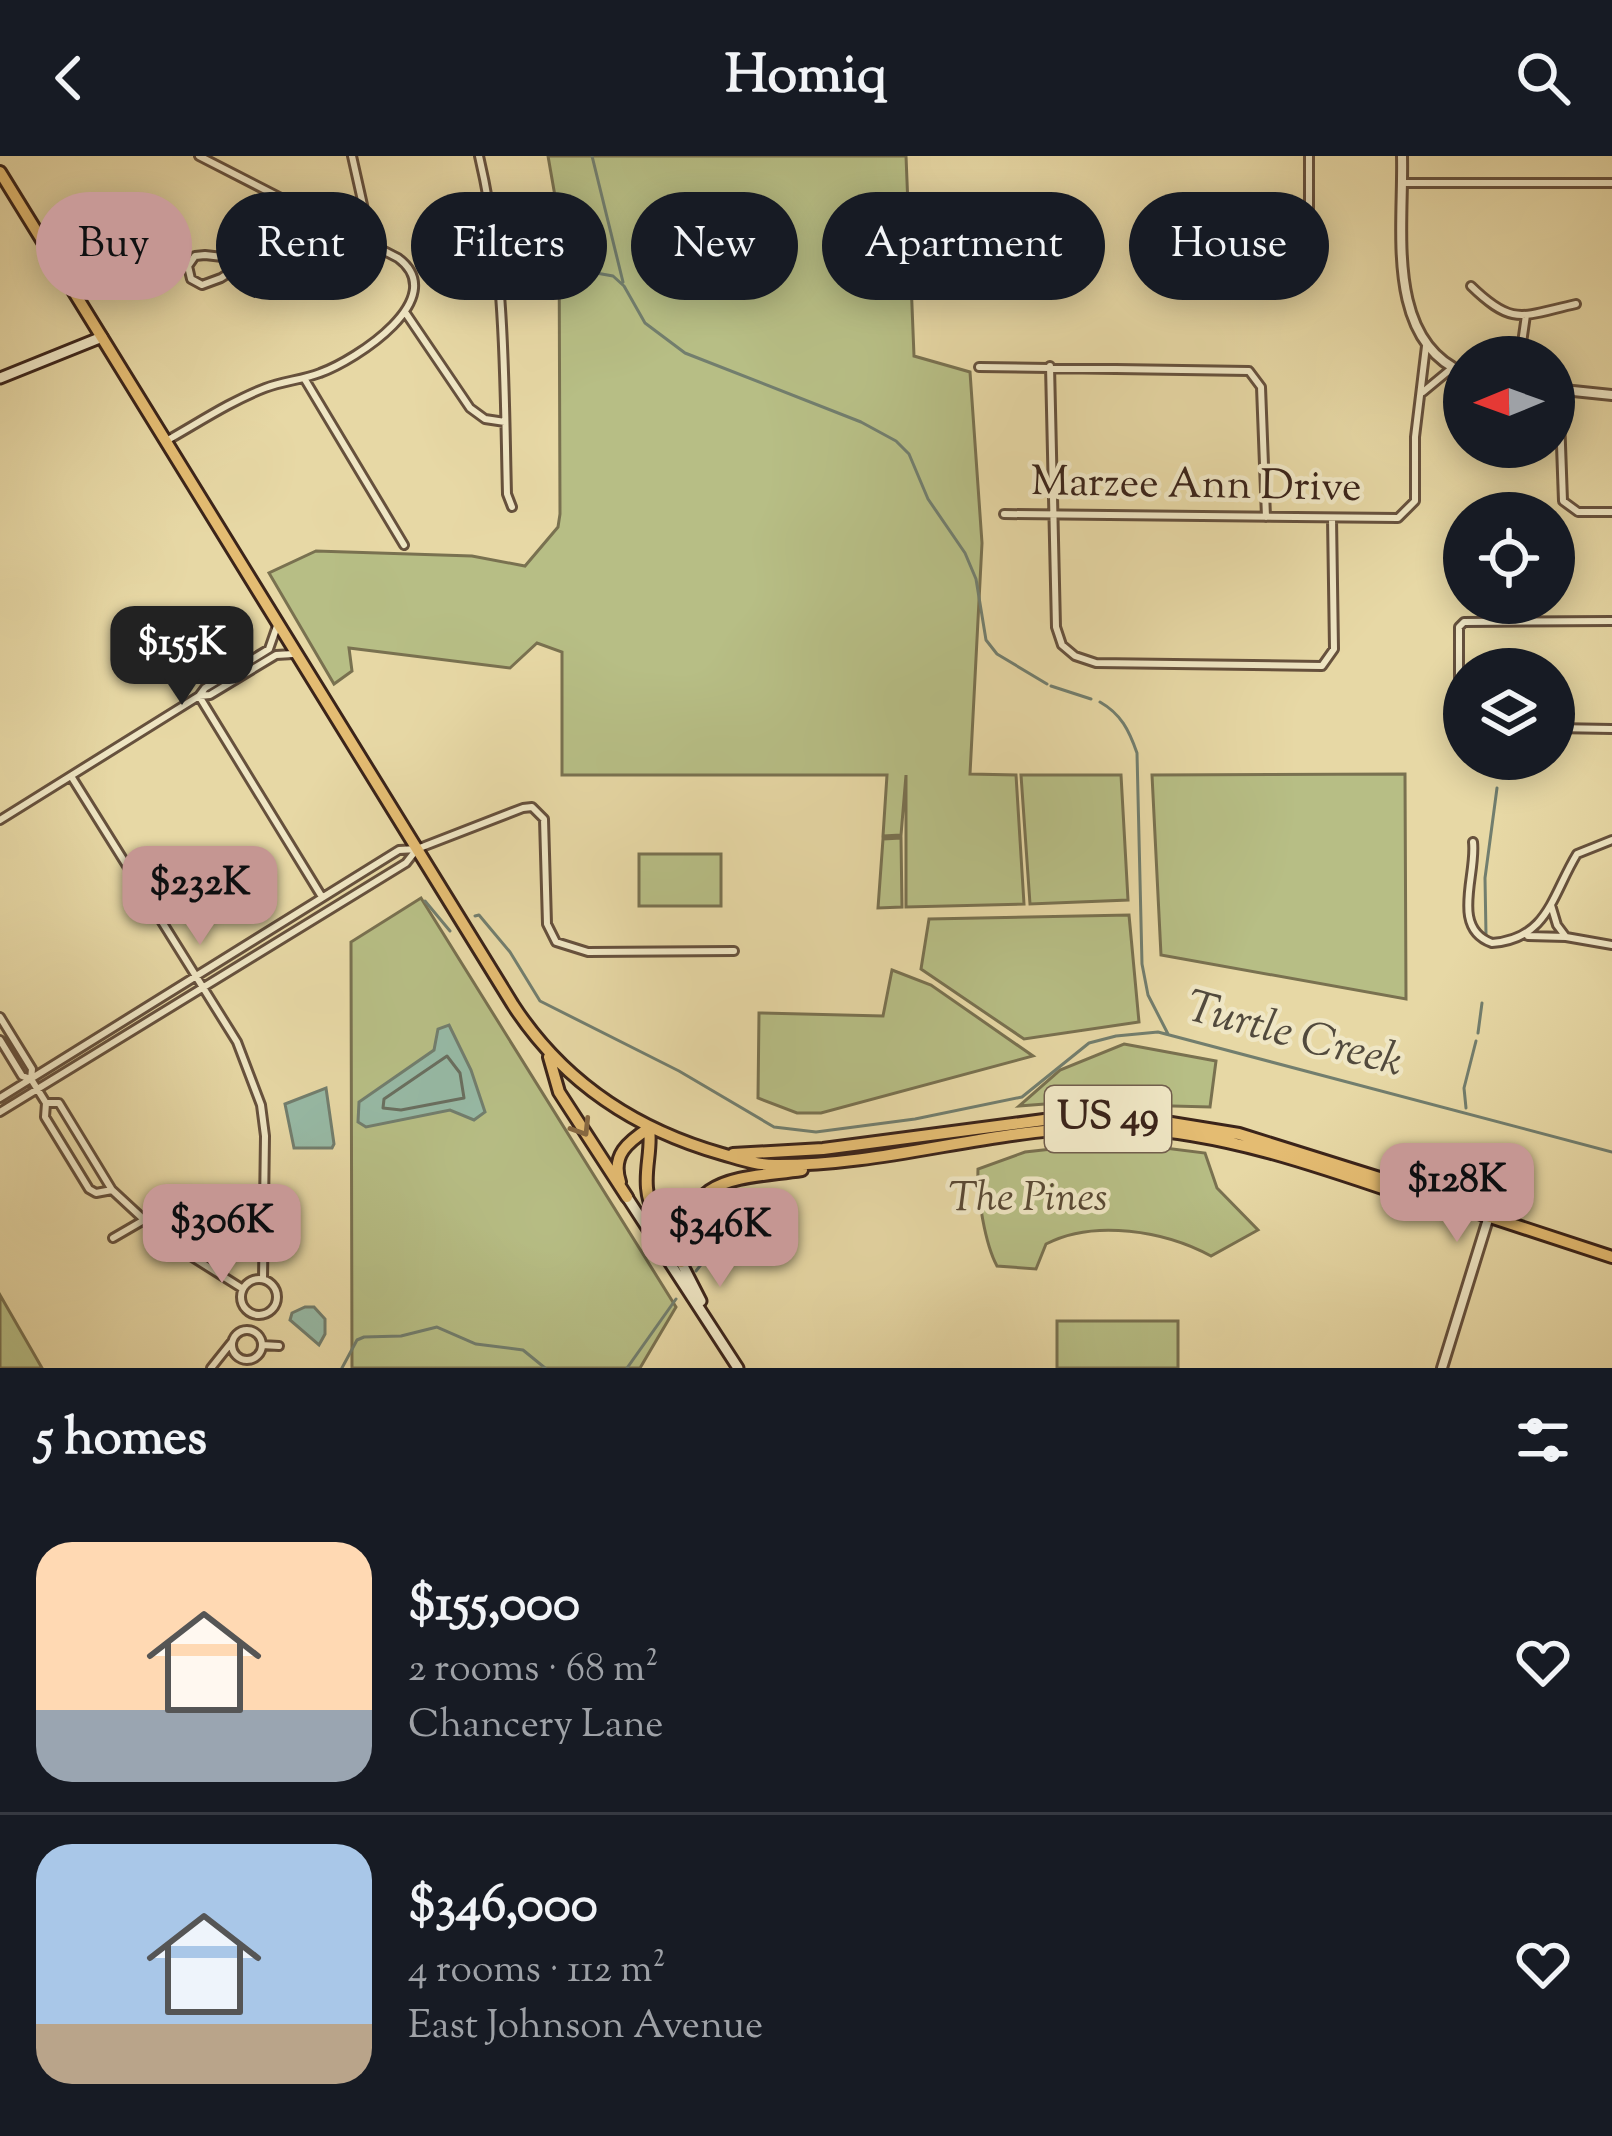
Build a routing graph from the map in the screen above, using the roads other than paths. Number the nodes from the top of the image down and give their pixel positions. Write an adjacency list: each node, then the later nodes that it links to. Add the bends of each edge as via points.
1 (199, 156): 9 (street)
2 (352, 156): 10 (street)
3 (479, 156): 11 (street)
4 (1310, 156): 12 (street)
5 (1402, 156): 7 (street)
6 (0, 172): 21 (highway, US 49)
7 (1402, 183): 8 (street); 22 (street, via 1406,293)
8 (1612, 183)
9 (270, 192)
10 (360, 192)
11 (488, 192)
12 (1310, 192)
13 (387, 254): 18 (street, via 416,280)
14 (249, 260): 14 (street, via 202,285 187,270 200,255)
15 (1471, 286): 19 (street, via 1494,309)
16 (501, 300): 32 (street)
17 (1576, 304): 19 (street)
18 (405, 313): 28 (street, via 342,362); 32 (street, via 470,408)
19 (1526, 315): 20 (street)
20 (1523, 336)
21 (102, 337): 27 (main road); 33 (highway, US 49)
22 (1426, 346): 23 (street); 30 (street, Marzee Ann Drive)
23 (1443, 360)
24 (1050, 366): 25 (street); 38 (street); 39 (street, via 1253,374 1261,386)
25 (979, 367)
26 (1443, 376): 30 (street)
27 (0, 378)
28 (304, 378): 33 (street, via 265,388); 41 (street)
29 (1575, 391): 31 (street)
30 (1421, 394): 40 (street, Marzee Ann Drive, via 1412,507 1396,519)
31 (1612, 395)
32 (505, 422): 35 (street)
33 (166, 441): 43 (highway, US 49)
34 (1561, 468): 36 (street, via 1563,501 1578,512)
35 (512, 507)
36 (1612, 512)
37 (1004, 514): 38 (street, Marzee Ann Drive)
38 (1053, 515): 39 (street, Marzee Ann Drive); 40 (street, via 1056,627 1075,656 1107,664 1298,667 1320,667 1334,649)
39 (1266, 517): 40 (street, Marzee Ann Drive)
40 (1332, 518)
41 (404, 544)
42 (1612, 621): 44 (street, via 1464,622)
43 (277, 622): 45 (highway, US 49); 46 (street, via 268,649)
44 (1461, 648)
45 (296, 654): 46 (street, via 281,653); 53 (highway, US 49)
46 (200, 696): 49 (street); 54 (street)
47 (1575, 728): 48 (street)
48 (1612, 729)
49 (71, 776): 50 (street); 60 (street)
50 (0, 820)
51 (1612, 840): 55 (street, via 1577,854)
52 (1473, 842): 56 (street, via 1466,904 1476,934 1492,943)
53 (417, 849): 54 (street, via 399,850); 59 (street, via 532,807 544,819 547,923 556,942 588,952); 61 (street); 64 (highway, US 49)
54 (322, 898): 60 (street)
55 (1551, 905): 56 (street); 57 (street)
56 (1526, 936): 57 (street)
57 (1566, 937): 58 (street)
58 (1612, 945)
59 (734, 951)
60 (196, 976): 61 (street); 65 (street)
61 (202, 987): 66 (street); 80 (street, via 237,1042 261,1105)
62 (0, 1017): 65 (street)
63 (0, 1040): 65 (street)
64 (548, 1054): 70 (highway, US 49); 74 (highway, one-way to 74, via 559,1092)
65 (31, 1079): 66 (street); 67 (street)
66 (38, 1091): 68 (street); 69 (street)
67 (0, 1098)
68 (46, 1103): 73 (street, via 59,1102); 73 (street, via 45,1117 88,1189)
69 (0, 1112)
70 (649, 1128): 71 (highway, US 49); 74 (highway, via 617,1159); 79 (highway, via 647,1187)
71 (725, 1154): 72 (highway, US 49, via 771,1165); 75 (highway, US 49, via 1045,1120 1160,1121 1239,1134)
72 (835, 1161): 75 (highway, US 49, via 1063,1128 1154,1130 1253,1148); 79 (highway, via 715,1187 688,1214)
73 (112, 1190): 76 (street)
74 (627, 1197): 84 (main road)
75 (1484, 1215): 78 (highway, US 49); 92 (street)
76 (144, 1220): 77 (street); 81 (street)
77 (113, 1238)
78 (1612, 1257)
79 (681, 1262): 84 (main road)
80 (263, 1279): 81 (street); 82 (street, via 277,1301)
81 (243, 1289): 82 (street)
82 (254, 1314): 83 (street)
83 (251, 1330): 85 (street); 86 (street)
84 (719, 1338): 91 (main road)
85 (233, 1342): 88 (street); 89 (street)
86 (262, 1345): 87 (street); 89 (street, via 252,1359)
87 (279, 1346)
88 (220, 1354): 89 (street); 90 (street)
89 (236, 1354)
90 (211, 1368)
91 (738, 1368)
92 (1442, 1368)

